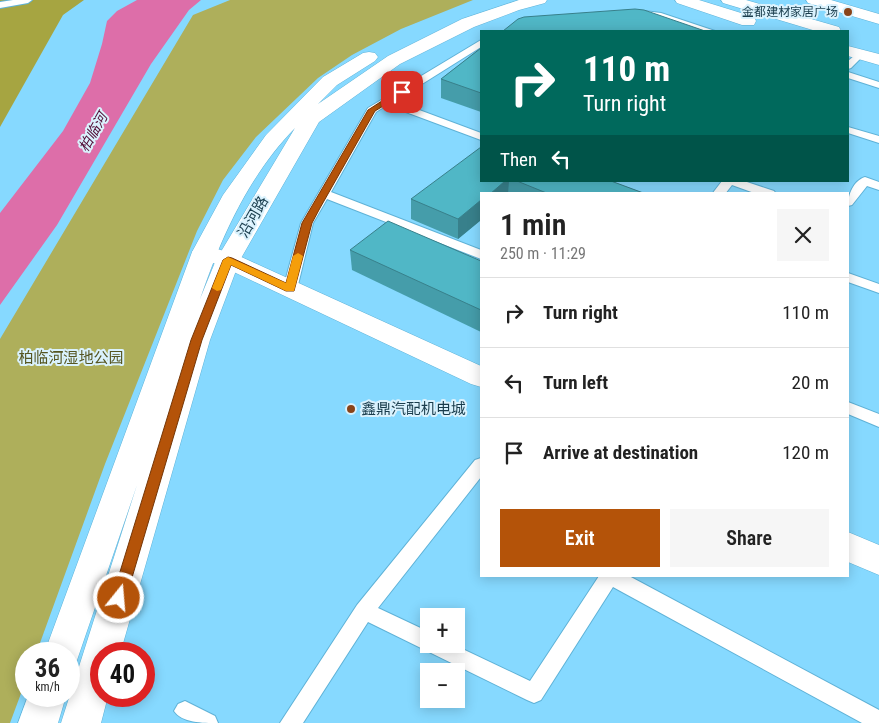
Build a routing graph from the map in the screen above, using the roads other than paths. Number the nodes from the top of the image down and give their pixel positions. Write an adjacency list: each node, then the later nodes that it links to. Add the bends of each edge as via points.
1 (28, 0): 7 (lane)
2 (500, 0): 32 (street, 沿河路, via 402,39 330,81 273,139 234,195)
3 (539, 0): 32 (street, 沿河路, via 468,23 394,60 311,118)
4 (683, 0): 11 (street)
5 (730, 0): 12 (street)
6 (814, 0): 9 (street)
7 (0, 6)
8 (629, 13): 10 (lane, via 658,15)
9 (879, 19)
10 (707, 30)
11 (781, 30)
12 (830, 30)
13 (849, 36): 15 (street)
14 (480, 44): 20 (lane)
15 (879, 45)
16 (851, 57): 17 (street)
17 (879, 60)
18 (849, 75): 19 (lane)
19 (879, 85)
20 (386, 101): 22 (lane); 29 (lane, via 372,110)
21 (849, 130): 23 (lane)
22 (480, 137)
23 (879, 140)
24 (729, 182): 27 (lane)
25 (733, 182): 28 (lane)
26 (879, 186): 30 (lane, via 865,182)
27 (720, 192)
28 (764, 192)
29 (324, 194): 31 (lane); 35 (lane, via 307,223)
30 (849, 201)
31 (480, 255)
32 (216, 256): 35 (street); 46 (street, 沿河路); 47 (street, 沿河路, via 196,340)
33 (849, 276): 34 (lane)
34 (879, 288)
35 (290, 289): 36 (street)
36 (480, 377)
37 (849, 408): 38 (lane)
38 (879, 421)
39 (480, 466): 44 (lane)
40 (849, 546): 41 (street)
41 (879, 561)
42 (609, 577): 48 (lane, via 534,692)
43 (612, 577): 52 (lane)
44 (364, 611): 45 (lane); 56 (lane)
45 (420, 638)
46 (67, 642)
47 (106, 642)
48 (451, 653)
49 (90, 694): 54 (street, 沿河路)
50 (43, 707): 53 (street)
51 (185, 711): 55 (lane)
52 (879, 721)
53 (38, 723)
54 (81, 723)
55 (207, 723)
56 (291, 723)

